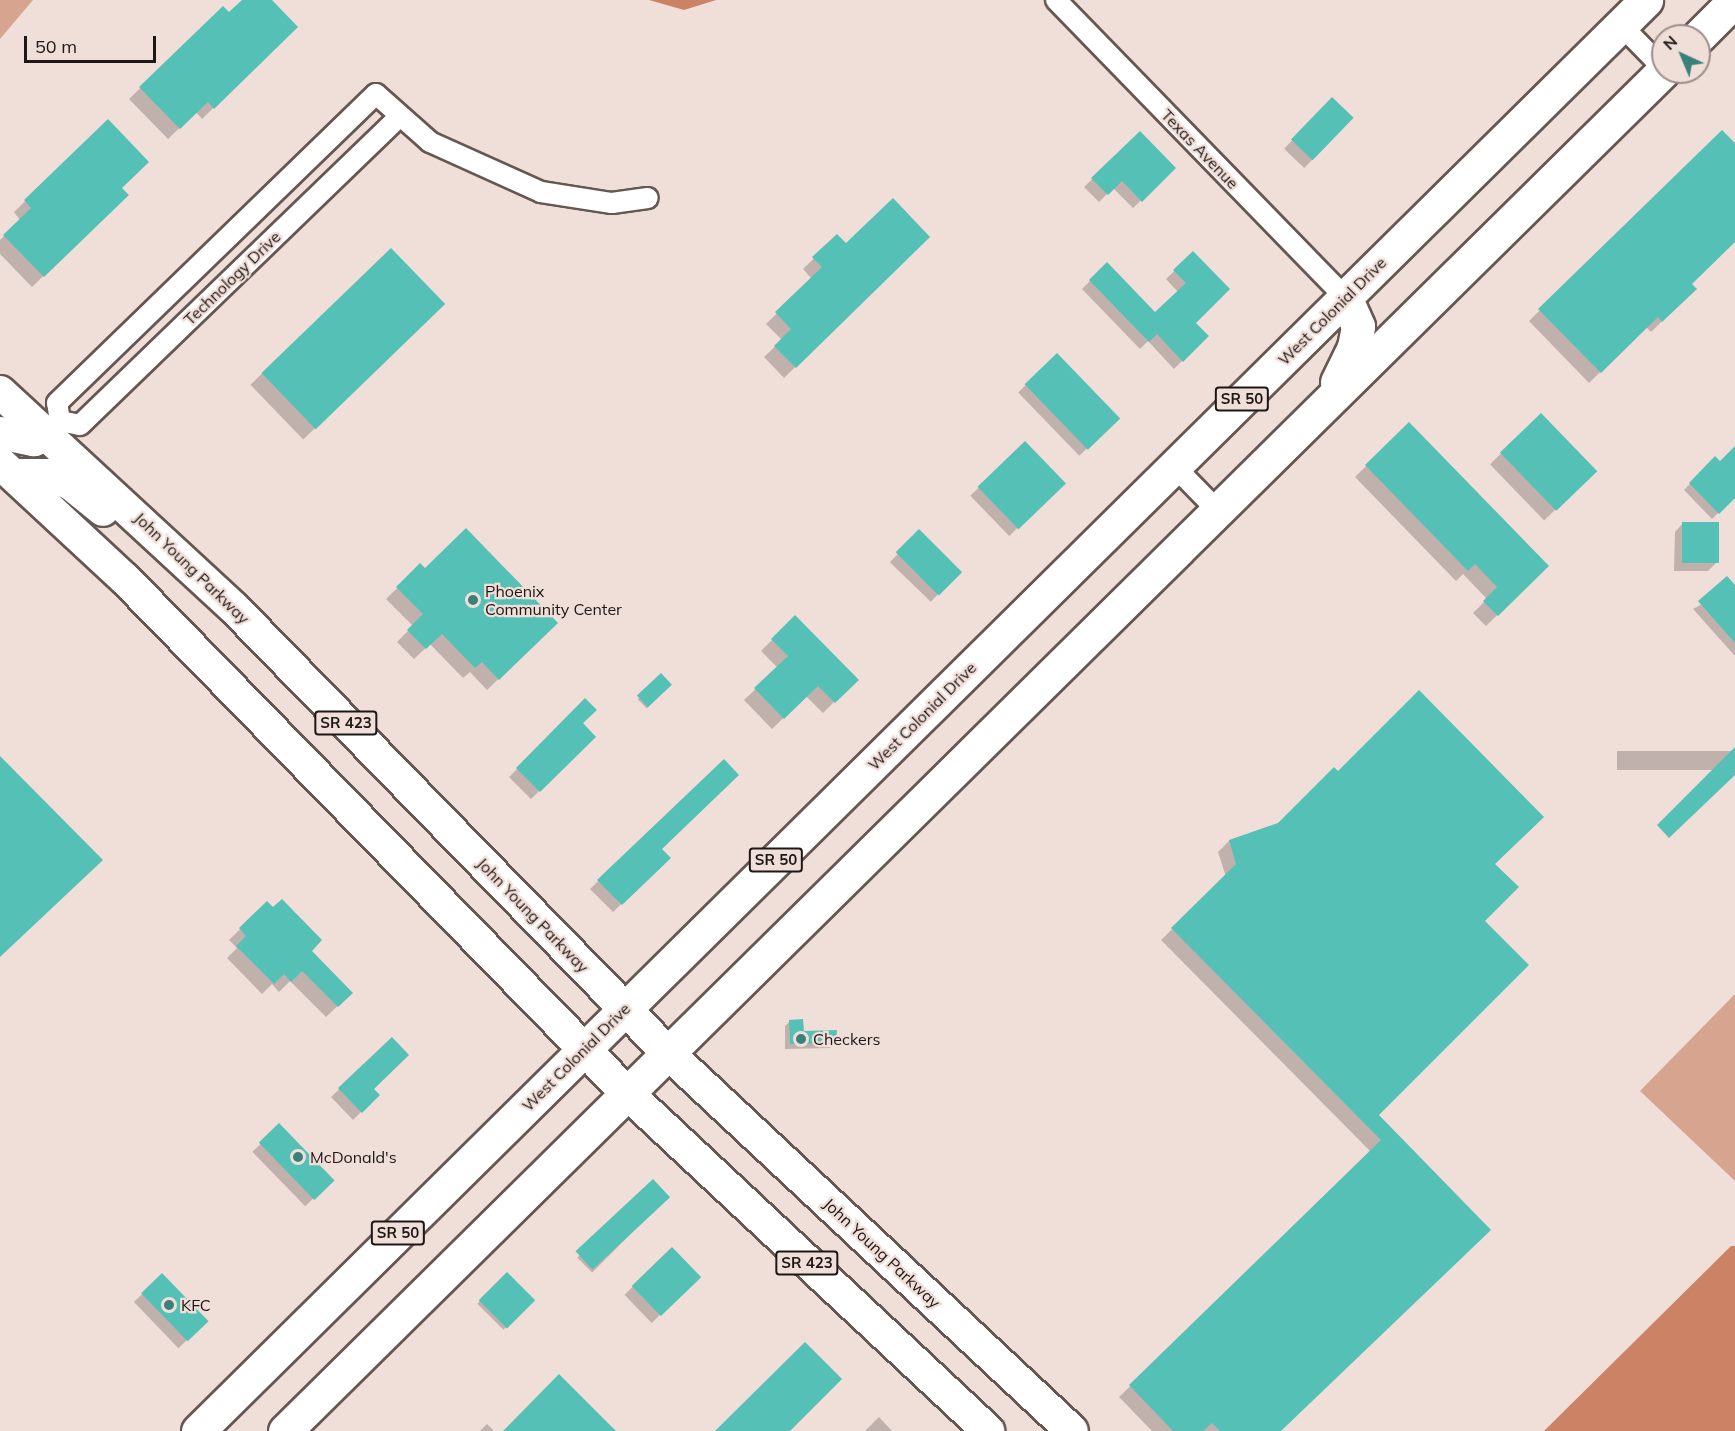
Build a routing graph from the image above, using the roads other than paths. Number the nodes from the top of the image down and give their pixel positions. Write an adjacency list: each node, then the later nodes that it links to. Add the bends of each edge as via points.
1 (1056, 0): 10 (street, Texas Avenue)
2 (1646, 0): 5 (highway, West Colonial Drive / SR 50)
3 (1735, 0): 4 (highway)
4 (1711, 24)
5 (1621, 25): 6 (street); 10 (highway, West Colonial Drive / SR 50)
6 (1651, 56)
7 (1651, 81): 12 (highway)
8 (399, 117): 9 (street, via 430,142 541,192 612,203); 13 (street, Technology Drive, via 80,425); 13 (street, Technology Drive, via 376,94 57,403)
9 (648, 198)
10 (1345, 297): 12 (highway, via 1358,326 1354,347); 15 (highway, West Colonial Drive / SR 50)
11 (0, 392): 13 (main road, John Young Parkway / SR 423)
12 (1326, 402): 17 (highway)
13 (54, 427): 14 (main road, via 34,440); 18 (main road, John Young Parkway / SR 423)
14 (0, 434)
15 (1174, 466): 17 (street); 19 (highway, West Colonial Drive / SR 50)
16 (7, 469): 18 (main road, via 50,475 71,484 92,498 183,587); 20 (main road, SR 423, via 133,587)
17 (1217, 510): 21 (highway)
18 (222, 596): 19 (main road, John Young Parkway / SR 423)
19 (625, 1009): 20 (highway, West Colonial Drive / SR 50); 21 (main road, John Young Parkway / SR 423)
20 (584, 1048): 22 (main road, SR 423); 24 (highway, West Colonial Drive / SR 50)
21 (668, 1053): 22 (highway); 25 (main road, John Young Parkway / SR 423)
22 (627, 1093): 23 (main road, SR 423); 26 (highway)
23 (960, 1403): 27 (main road, SR 423); 28 (main road)
24 (210, 1427)
25 (1068, 1430)
26 (285, 1431)
27 (988, 1431)
28 (1006, 1431)

